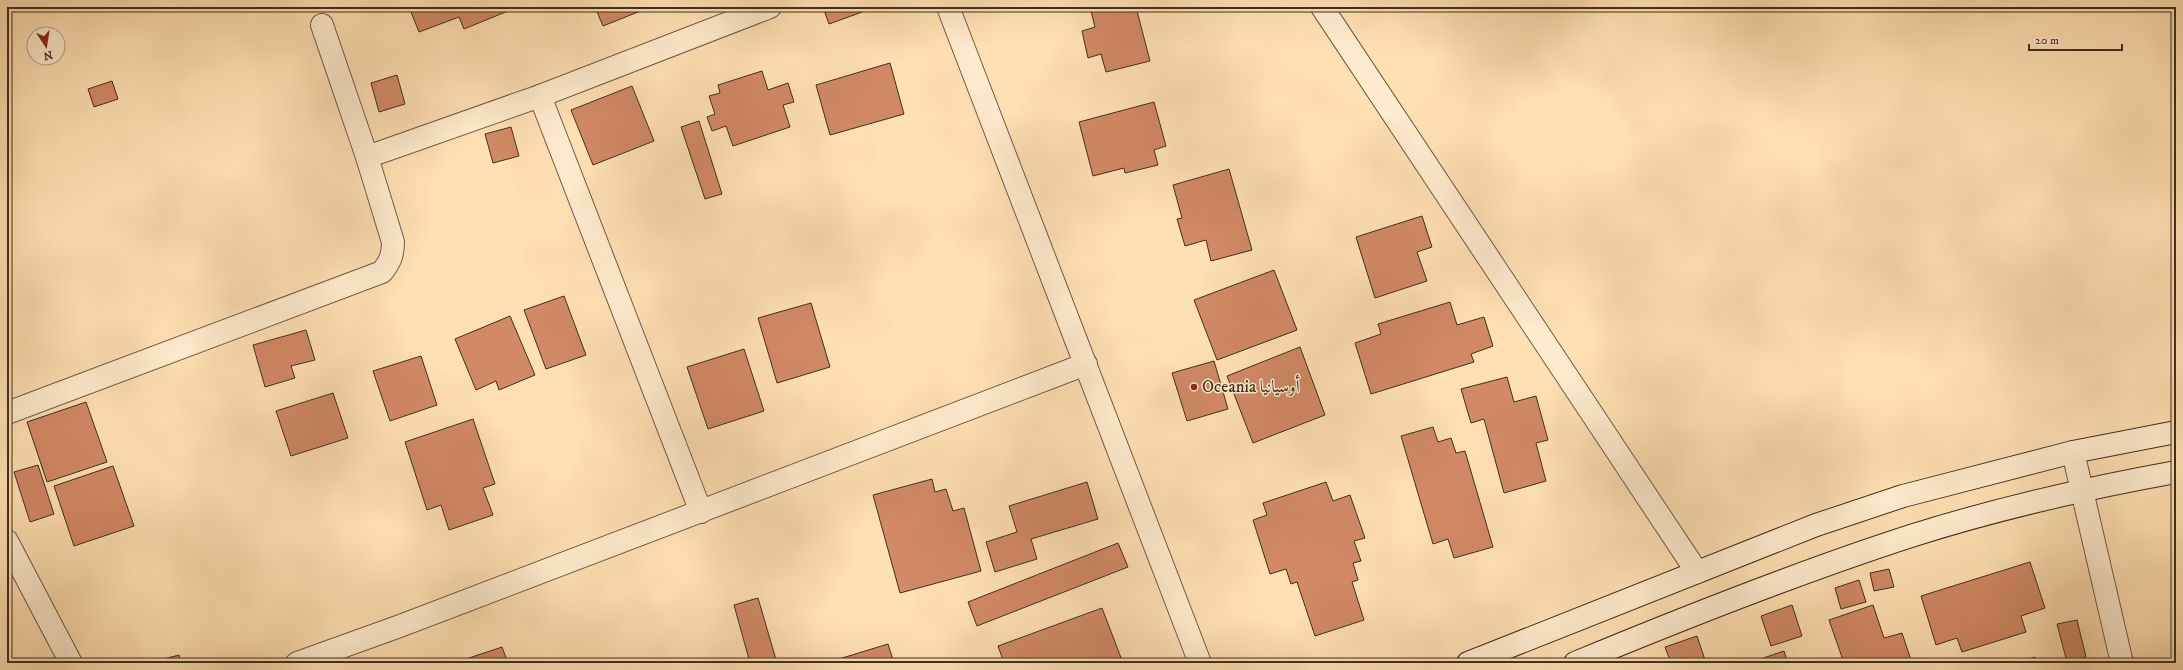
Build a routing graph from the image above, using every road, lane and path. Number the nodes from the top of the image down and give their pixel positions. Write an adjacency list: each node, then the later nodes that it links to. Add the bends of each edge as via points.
1 (770, 7): 5 (street)
2 (948, 7): 7 (street)
3 (1322, 7): 15 (street)
4 (322, 25): 6 (street)
5 (540, 96): 6 (street); 13 (street)
6 (367, 157): 8 (street, via 393,242 390,262 382,272)
7 (1086, 364): 13 (street); 18 (street)
8 (7, 413)
9 (2176, 432): 10 (street)
10 (2073, 452): 12 (street); 15 (street, via 1903,496 1816,525)
11 (2176, 472): 12 (street)
12 (2082, 490): 20 (street, via 1914,535 1800,575); 21 (street)
13 (700, 512): 17 (street)
14 (7, 541): 16 (street)
15 (1697, 572): 19 (street)
16 (71, 663)
17 (297, 663)
18 (1200, 663)
19 (1468, 663)
20 (1575, 663)
21 (2122, 663)

